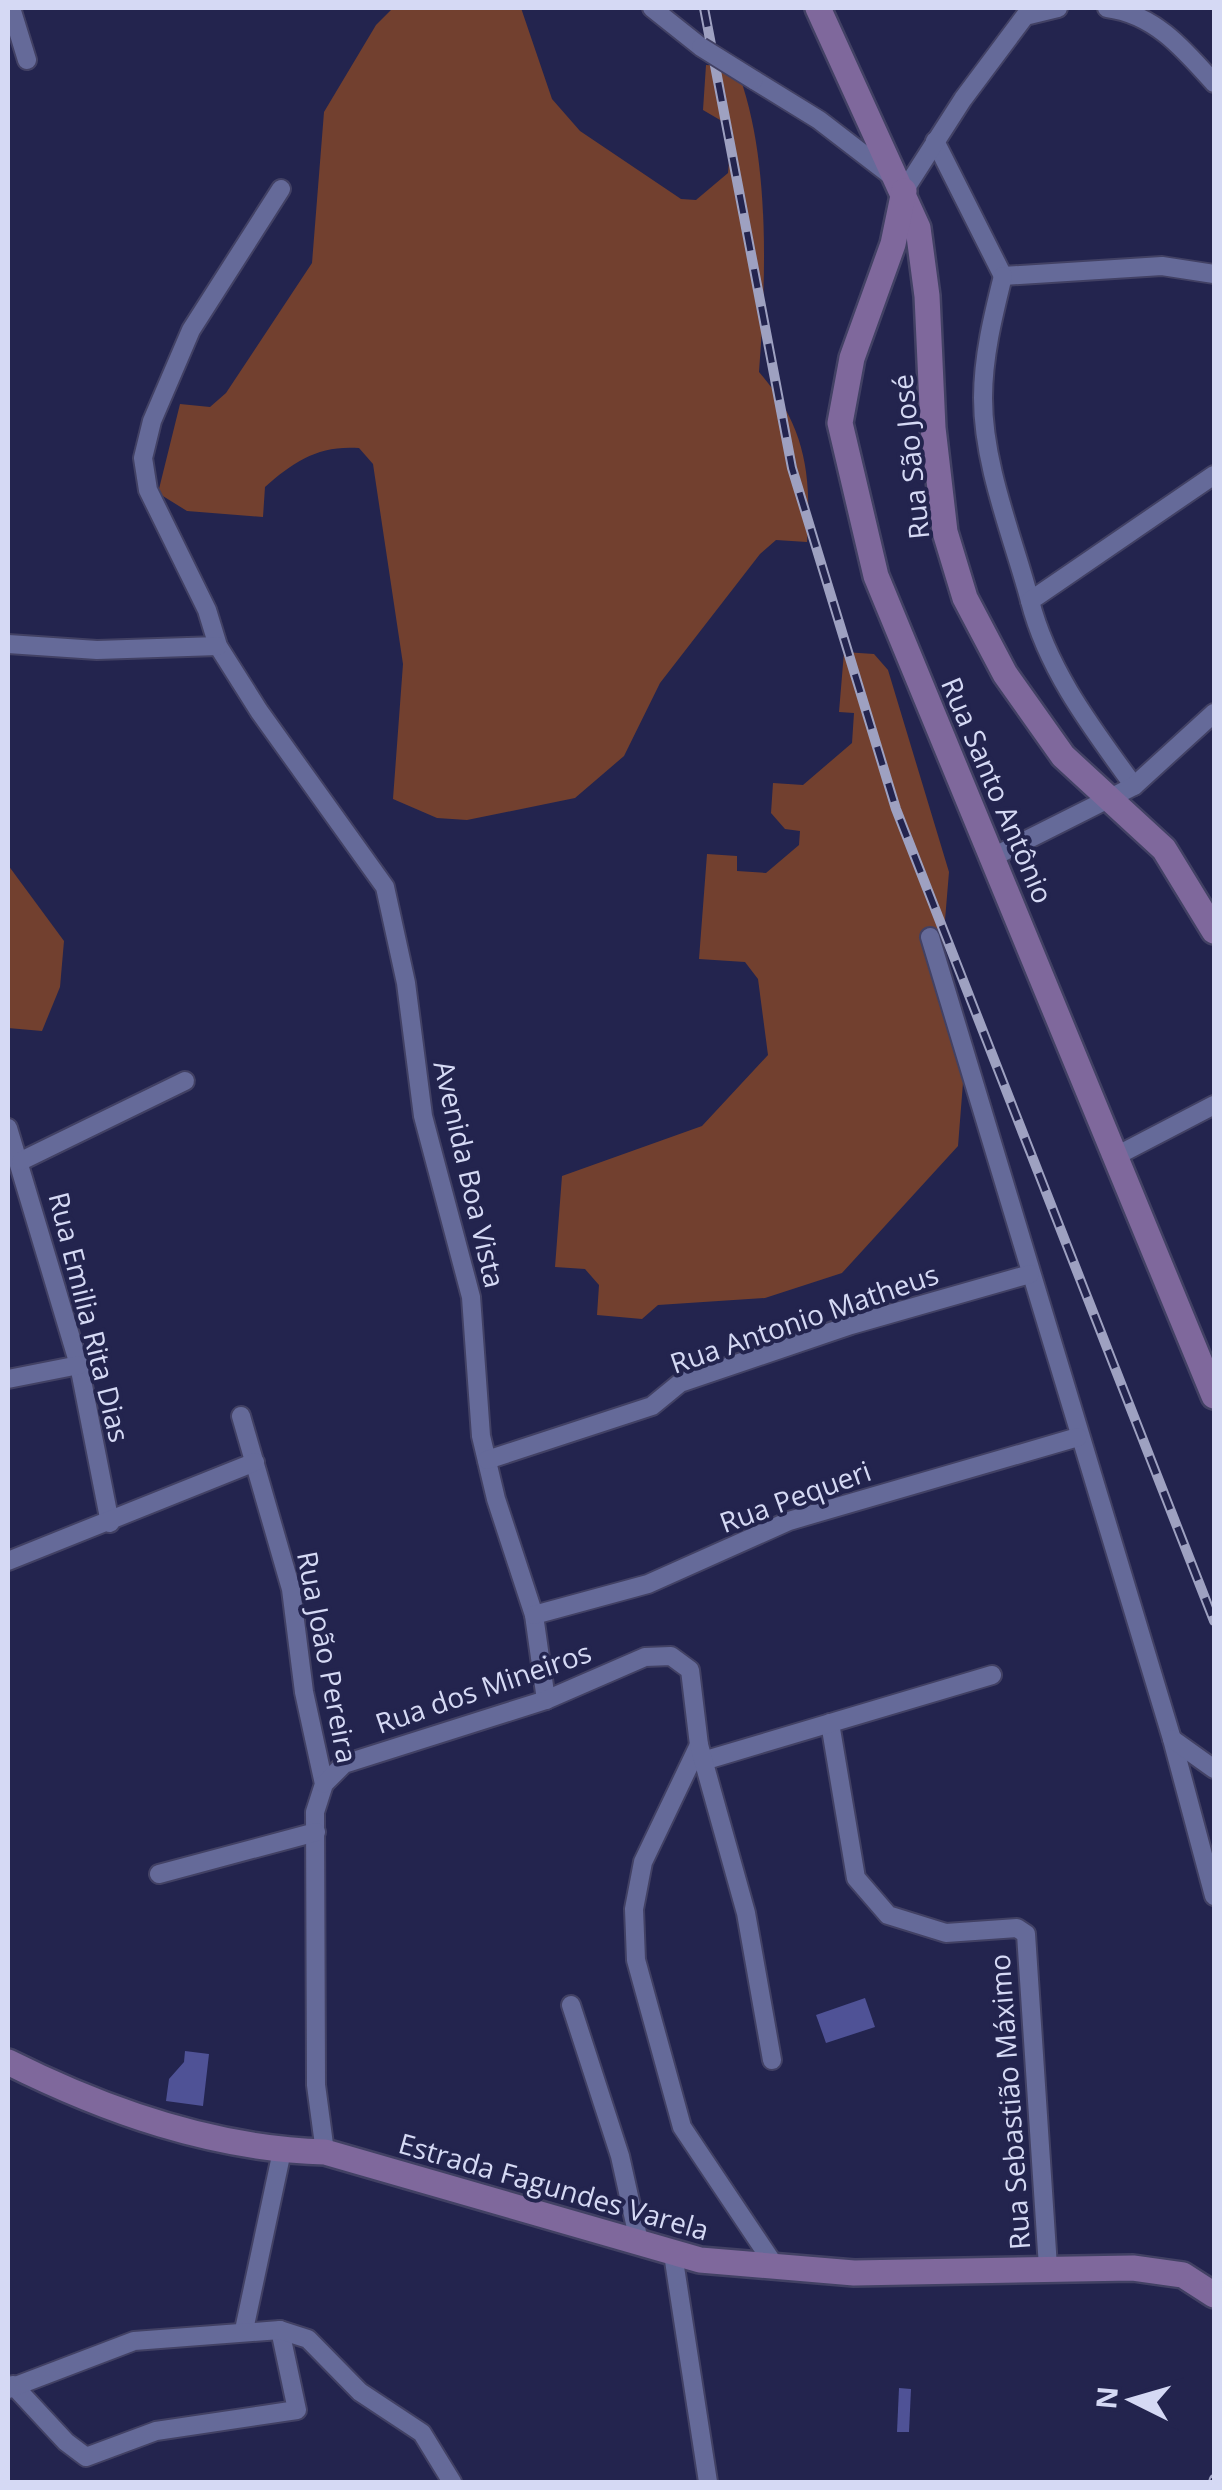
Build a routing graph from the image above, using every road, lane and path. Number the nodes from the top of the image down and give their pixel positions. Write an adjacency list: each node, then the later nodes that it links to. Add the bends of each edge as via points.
1 (12, 8): 6 (street)
2 (652, 8): 9 (street, bridge, via 819,120)
3 (818, 8): 9 (main road, Rua São José)
4 (1058, 8): 8 (street, via 1025,16)
5 (1107, 8): 7 (street, via 1136,12 1180,44)
6 (28, 60)
7 (1214, 82)
8 (935, 141): 9 (street); 12 (street)
9 (899, 184): 19 (main road, Rua São José, via 918,228 945,532 965,598 1005,674 1063,756); 20 (main road, Rua Santo Antônio, via 892,244 852,358 840,423 876,576)
10 (281, 190): 16 (street, Avenida Boa Vista, via 192,330 142,458 148,490)
11 (1214, 274): 12 (street, via 1162,266)
12 (1004, 276): 14 (street, via 988,335 983,400 990,454)
13 (1214, 476): 14 (street)
14 (1030, 602): 18 (street, via 1073,701)
15 (8, 644): 16 (street, via 96,650)
16 (218, 646): 34 (street, Avenida Boa Vista, via 385,887 406,983 423,1116 471,1297)
17 (1214, 713): 18 (street)
18 (1134, 786): 19 (street)
19 (1107, 798): 20 (street); 21 (main road, Rua São José, via 1164,849)
20 (993, 857): 26 (main road, Rua Santo Antônio)
21 (1213, 924)
22 (930, 937): 28 (street)
23 (185, 1081): 27 (street)
24 (1214, 1105): 26 (street)
25 (8, 1128): 27 (street, Rua Emilia Rita Dias)
26 (1118, 1156): 31 (main road, Rua Santo Antônio)
27 (20, 1161): 29 (street, Rua Emilia Rita Dias)
28 (1030, 1274): 33 (street); 34 (street, Rua Antonio Matheus, via 680,1383 652,1406)
29 (79, 1365): 30 (street); 36 (street, Rua Emilia Rita Dias)
30 (8, 1379)
31 (1214, 1396)
32 (241, 1416): 35 (street, Rua João Pereira)
33 (1078, 1437): 38 (street, Rua Pequeri, via 789,1521 648,1584); 42 (street)
34 (487, 1460): 38 (street, Avenida Boa Vista)
35 (254, 1462): 36 (street); 45 (street, Rua João Pereira, via 291,1588)
36 (110, 1522): 37 (street)
37 (8, 1560)
38 (534, 1615): 40 (street, Avenida Boa Vista)
39 (992, 1675): 41 (street)
40 (546, 1700): 43 (street, Rua dos Mineiros, via 644,1657 671,1656 690,1670); 45 (street, Rua dos Mineiros, via 344,1764)
41 (830, 1724): 43 (street); 56 (street, Rua Sebastião Máximo, via 856,1878 888,1915 946,1933 1017,1928 1026,1934)
42 (1172, 1739): 44 (street); 48 (street)
43 (701, 1753): 50 (street, Rua dos Mineiros, via 746,1914); 57 (street, via 643,1862 634,1909 636,1960 682,2127)
44 (1214, 1769)
45 (324, 1784): 46 (street, Rua João Pereira)
46 (316, 1832): 47 (street); 53 (street, Rua João Pereira, via 316,2085)
47 (159, 1874)
48 (1214, 1896)
49 (571, 2005): 54 (street, via 620,2156)
50 (772, 2060)
51 (8, 2062): 52 (main road, Estrada Fagundes Varela, via 124,2114)
52 (282, 2151): 53 (main road, Estrada Fagundes Varela); 59 (street)
53 (325, 2152): 54 (main road, Estrada Fagundes Varela)
54 (640, 2246): 55 (main road, Estrada Fagundes Varela)
55 (674, 2254): 57 (main road, Estrada Fagundes Varela); 63 (street)
56 (1048, 2267): 57 (main road, Estrada Fagundes Varela); 58 (main road, Estrada Fagundes Varela, via 1183,2275)
57 (777, 2269)
58 (1214, 2296)
59 (244, 2330): 60 (street); 61 (street, via 134,2340)
60 (280, 2330): 61 (street, via 297,2410 156,2431 86,2456); 62 (street, via 308,2339 360,2392 422,2433)
61 (10, 2387)
62 (452, 2482)
63 (708, 2482)

